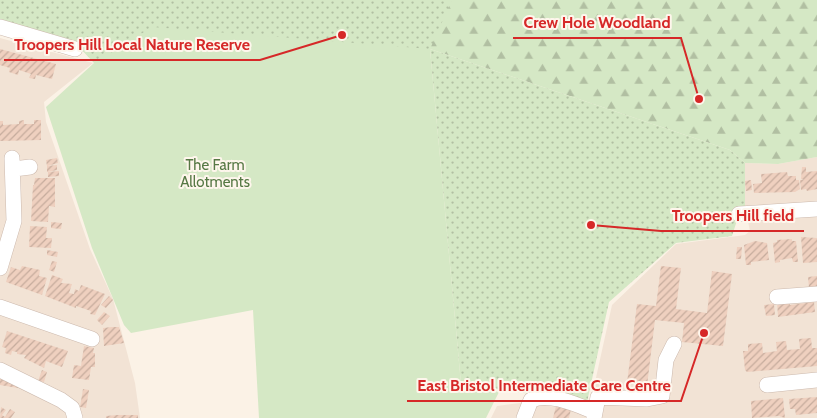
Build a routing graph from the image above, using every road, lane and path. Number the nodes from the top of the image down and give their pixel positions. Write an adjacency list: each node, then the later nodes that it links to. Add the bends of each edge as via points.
1 (0, 27): 2 (street)
2 (75, 49)
3 (30, 167): 6 (street, via 13,164 14,221)
4 (817, 209): 5 (street)
5 (739, 214)
6 (0, 268)
7 (817, 294): 8 (street)
8 (776, 298)
9 (0, 308): 10 (street)
10 (92, 339)
11 (674, 344): 15 (street, via 666,360 662,396)
12 (0, 370): 16 (street, via 61,400 72,408)
13 (817, 380): 14 (street)
14 (767, 385)
15 (596, 409): 17 (street, via 536,398 531,400)
16 (75, 418)
17 (524, 418)

